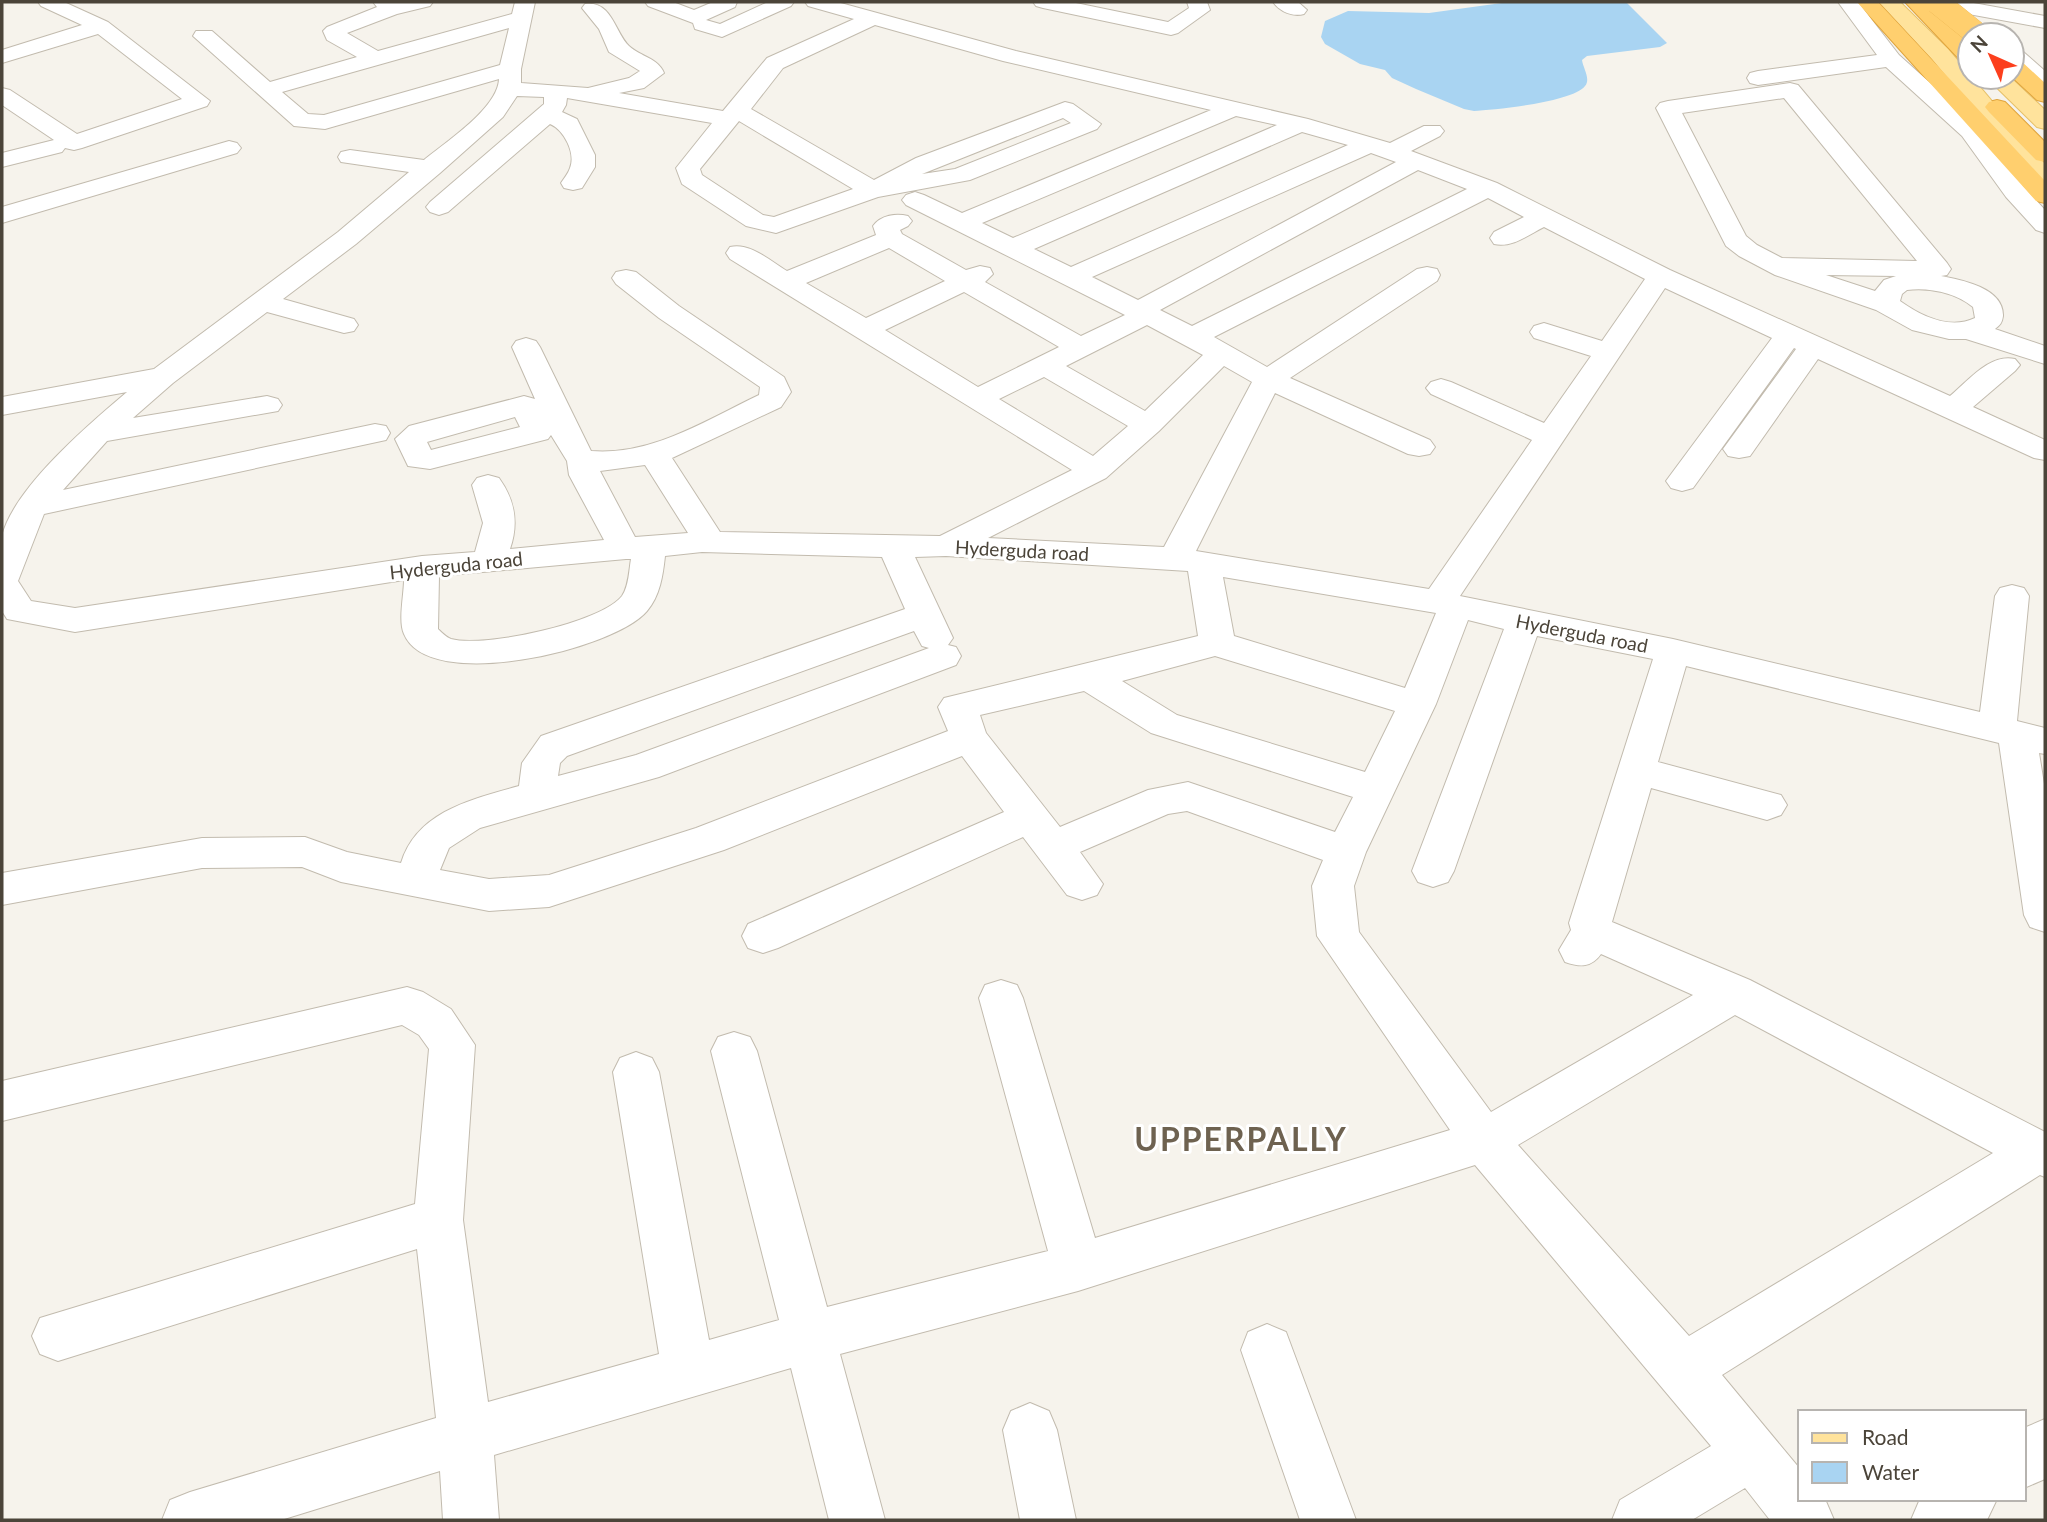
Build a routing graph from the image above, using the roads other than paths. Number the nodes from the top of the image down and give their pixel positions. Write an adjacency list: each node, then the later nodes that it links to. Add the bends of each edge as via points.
1 (48, 2): 23 (street)
2 (423, 2): 13 (street)
3 (655, 2): 4 (street, via 694,17)
4 (732, 2)
5 (784, 2): 21 (street, via 722,31)
6 (815, 2): 17 (street)
7 (1043, 2): 16 (street)
8 (1197, 2): 16 (street, via 1200,10 1171,29)
9 (1848, 2): 33 (street)
10 (1867, 2): 63 (highway)
11 (1891, 2): 54 (highway); 59 (main road)
12 (1933, 3): 18 (highway, bridge); 19 (street); 20 (street); 24 (main road); 26 (highway)
13 (387, 6): 32 (street, via 334,31)
14 (592, 8): 41 (street, via 609,27 617,47 653,73 624,86)
15 (522, 10): 32 (street); 35 (street, Hyderguda road)
16 (1075, 10): 22 (street)
17 (874, 18): 31 (street); 46 (street, via 775,62)
18 (1958, 21)
19 (1964, 21)
20 (2045, 22)
21 (702, 25)
22 (1054, 25)
23 (101, 26): 30 (street); 42 (street, via 199,101 74,144)
24 (1956, 33)
25 (204, 36): 36 (street)
26 (1956, 37)
27 (1032, 41): 31 (street)
28 (2026, 44): 29 (street)
29 (2037, 47)
30 (2, 57)
31 (1011, 57): 44 (street)
32 (373, 58): 36 (street)
33 (1891, 60): 40 (street); 68 (street, via 1969,131)
34 (2032, 73): 43 (highway)
35 (510, 79): 36 (street, via 325,122 302,121); 37 (street); 58 (street, Hyderguda road, via 495,113)
36 (265, 90)
37 (556, 90): 41 (street); 45 (street, via 555,105)
38 (2004, 91): 50 (highway)
39 (2012, 91): 47 (main road)
40 (1657, 92)
41 (582, 94): 46 (street)
42 (2, 95)
43 (2045, 95)
44 (1233, 109): 48 (street); 67 (street)
45 (548, 114): 60 (street, via 569,124 585,161); 64 (street)
46 (733, 115): 62 (street); 62 (street, via 688,168 691,178 755,221 776,225)
47 (2045, 122)
48 (1300, 124): 53 (street); 71 (street)
49 (1432, 131): 53 (street)
50 (2045, 132)
51 (54, 147): 56 (street)
52 (229, 148): 65 (street)
53 (1381, 148): 57 (street); 77 (street)
54 (2045, 155)
55 (350, 157): 58 (street)
56 (2, 160)
57 (1417, 161): 61 (street); 83 (street)
58 (431, 168): 81 (street, Hyderguda road)
59 (2045, 179)
60 (573, 183)
61 (1488, 188): 66 (street); 89 (street)
62 (873, 190): 62 (street, via 961,175 1089,124 1065,109 925,163)
63 (2045, 196)
64 (439, 207)
65 (2, 215)
66 (1543, 217): 70 (street); 75 (street)
67 (960, 223): 69 (street, via 923,204 886,226); 71 (street)
68 (2045, 225)
69 (890, 238): 79 (street); 80 (street)
70 (1503, 238)
71 (1017, 251): 77 (street); 80 (street)
72 (739, 253): 79 (street)
73 (1779, 266): 76 (street); 76 (street, via 1735,240 1668,108 1790,90); 82 (street)
74 (1427, 275): 99 (street)
75 (1660, 276): 90 (street); 93 (street)
76 (1940, 276): 82 (street, via 1891,287); 84 (street, via 1989,309)
77 (1070, 277): 83 (street)
78 (626, 278): 112 (street, via 774,383 776,393 770,401)
79 (787, 281): 86 (street)
80 (963, 282): 86 (street); 92 (street)
81 (262, 302): 85 (street); 98 (street, Hyderguda road)
82 (1886, 304): 84 (street, via 1920,323 1952,331)
83 (1142, 313): 89 (street); 92 (street)
84 (1979, 323): 88 (street); 95 (street)
85 (344, 325)
86 (866, 329): 101 (street)
87 (1544, 332): 93 (street)
88 (2045, 335)
89 (1192, 337): 94 (street)
90 (1802, 339): 104 (street); 110 (street); 115 (street)
91 (526, 347): 113 (street, via 540,409)
92 (1079, 347): 96 (street)
93 (1608, 352): 108 (street)
94 (1221, 353): 99 (street); 105 (street)
95 (2045, 355)
96 (1044, 365): 101 (street); 105 (street)
97 (2005, 365): 104 (street)
98 (163, 377): 103 (street); 106 (street, Hyderguda road)
99 (1268, 379): 109 (street); 122 (street)
100 (1441, 388): 108 (street)
101 (979, 398): 114 (street)
102 (267, 405): 106 (street)
103 (2, 406)
104 (1954, 408): 111 (street)
105 (1149, 425): 114 (street)
106 (97, 433): 117 (street, Hyderguda road)
107 (375, 433): 117 (street)
108 (1550, 437): 127 (street)
109 (1419, 447)
110 (1739, 449)
111 (2045, 451)
112 (654, 455): 113 (street, via 597,463); 118 (street)
113 (582, 460): 121 (street, via 585,475)
114 (1095, 471): 119 (street)
115 (1682, 481)
116 (488, 485): 123 (street, via 501,522)
117 (30, 507): 125 (street, Hyderguda road)
118 (710, 542): 120 (street, Hyderguda road); 121 (street, Hyderguda road)
119 (946, 546): 120 (street, Hyderguda road); 122 (street, Hyderguda road)
120 (894, 547): 128 (street)
121 (637, 548): 123 (street, Hyderguda road); 124 (street, via 643,586 635,603 615,620 543,642 481,650 431,645 420,632)
122 (1189, 560): 127 (street, Hyderguda road); 130 (street)
123 (488, 561): 124 (street, Hyderguda road)
124 (422, 567): 125 (street, Hyderguda road, via 75,620 19,611)
125 (2, 581)
126 (2012, 596): 136 (street)
127 (1447, 604): 129 (street, Hyderguda road); 134 (street)
128 (924, 615): 132 (street); 139 (street, via 554,746 538,765)
129 (1524, 622): 131 (street, Hyderguda road); 143 (street)
130 (1217, 643): 133 (street); 134 (street)
131 (1673, 651): 136 (street, Hyderguda road); 137 (street)
132 (943, 656): 135 (street); 139 (street, via 645,767)
133 (1089, 677): 135 (street); 138 (street, via 1164,724)
134 (1417, 704): 138 (street)
135 (963, 722): 141 (street); 144 (street, via 710,839 549,891 489,895)
136 (2020, 734): 147 (street)
137 (1637, 770): 140 (street); 149 (street, via 1586,941)
138 (1375, 789): 142 (street)
139 (540, 796): 144 (street, via 496,807 435,837)
140 (1767, 806)
141 (1042, 832): 142 (street, via 1188,796); 145 (street); 148 (street)
142 (1346, 852): 154 (street, via 1333,886 1338,936)
143 (1433, 871)
144 (417, 880): 146 (street, via 341,866 305,852 202,853)
145 (1082, 884)
146 (2, 889)
147 (2045, 915)
148 (763, 936)
149 (1734, 993): 154 (street); 155 (street)
150 (1001, 998): 157 (street)
151 (734, 1051): 159 (street)
152 (636, 1072): 162 (street)
153 (2, 1101): 156 (street, via 407,1005 435,1022 452,1045)
154 (1484, 1141): 157 (street); 161 (street)
155 (2041, 1154): 161 (street)
156 (438, 1220): 158 (street); 164 (street)
157 (1078, 1268): 159 (street)
158 (58, 1336)
159 (808, 1337): 162 (street); 171 (street)
160 (1267, 1350): 173 (street)
161 (1683, 1369): 166 (street)
162 (688, 1372): 164 (street)
163 (1030, 1430): 172 (street)
164 (465, 1436): 169 (street); 170 (street)
165 (2045, 1446): 167 (street)
166 (1750, 1454): 174 (street); 175 (street)
167 (2026, 1460)
168 (1966, 1501): 176 (street)
169 (190, 1520)
170 (471, 1520)
171 (857, 1520)
172 (1048, 1520)
173 (1328, 1520)
174 (1640, 1520)
175 (1806, 1520)
176 (1939, 1520)

